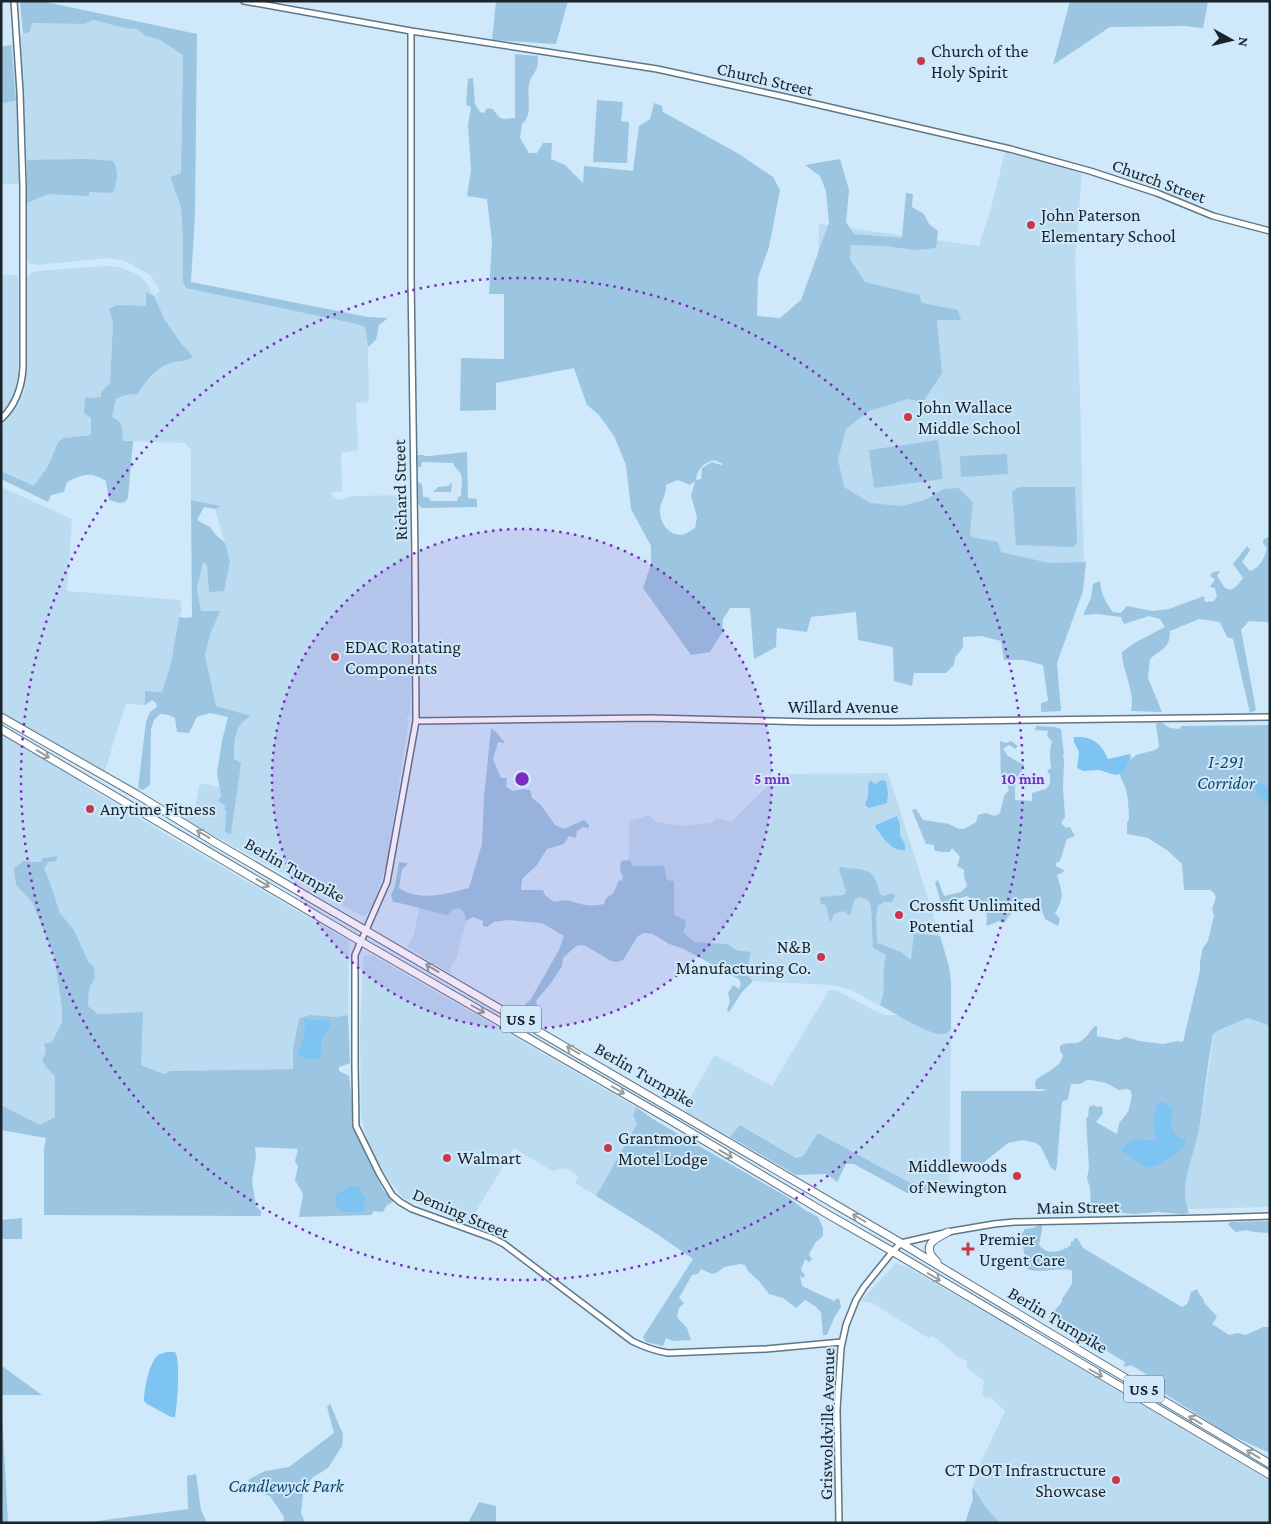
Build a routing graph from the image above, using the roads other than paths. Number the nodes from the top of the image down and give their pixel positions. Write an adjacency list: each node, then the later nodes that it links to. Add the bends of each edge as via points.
1 (14, 1): 5 (street, via 23,188 23,367 18,395)
2 (244, 1): 3 (street, Church Street)
3 (411, 31): 4 (street, Church Street, via 657,69 1010,149 1090,171 1213,216); 8 (street, Richard Street, via 410,278)
4 (1270, 231)
5 (1, 419)
6 (1, 717): 10 (highway, Berlin Turnpike / US 5)
7 (1270, 717): 8 (street, Willard Avenue, via 873,722 650,718)
8 (416, 720): 14 (street, Richard Street, via 387,882)
9 (1, 729): 11 (highway, Berlin Turnpike / US 5, one-way to 11)
10 (93, 770): 11 (highway); 12 (highway, Berlin Turnpike / US 5, one-way to 10)
11 (88, 781): 13 (highway, Berlin Turnpike / US 5)
12 (230, 850): 13 (highway); 14 (highway, Berlin Turnpike / US 5)
13 (224, 860): 15 (highway, Berlin Turnpike / US 5, one-way to 15)
14 (366, 929): 15 (street, Richard Street); 18 (highway, Berlin Turnpike / US 5, one-way to 14)
15 (360, 941): 19 (highway, Berlin Turnpike / US 5, one-way to 19); 22 (street, Deming Street, via 355,955 356,1126 379,1173 397,1199 412,1209 504,1244 632,1341 655,1351 757,1349)
16 (1270, 1216): 17 (street, Main Street, via 1014,1222)
17 (948, 1232): 18 (street, Main Street); 20 (highway, via 932,1240 930,1247 933,1258)
18 (902, 1243): 19 (street, Main Street); 20 (highway, Berlin Turnpike / US 5)
19 (893, 1251): 22 (street, Griswoldville Avenue, via 856,1300); 23 (highway, Berlin Turnpike / US 5, one-way to 23)
20 (945, 1269): 21 (highway, Berlin Turnpike / US 5)
21 (1050, 1333): 23 (highway); 24 (highway, Berlin Turnpike / US 5, one-way to 21)
22 (842, 1342): 28 (street, Griswoldville Avenue, via 837,1409)
23 (1054, 1348): 25 (highway, Berlin Turnpike / US 5, one-way to 25)
24 (1237, 1444): 25 (highway); 26 (highway, Berlin Turnpike / US 5, one-way to 24)
25 (1232, 1452): 27 (highway, Berlin Turnpike / US 5)
26 (1270, 1464)
27 (1270, 1475)
28 (839, 1523)

